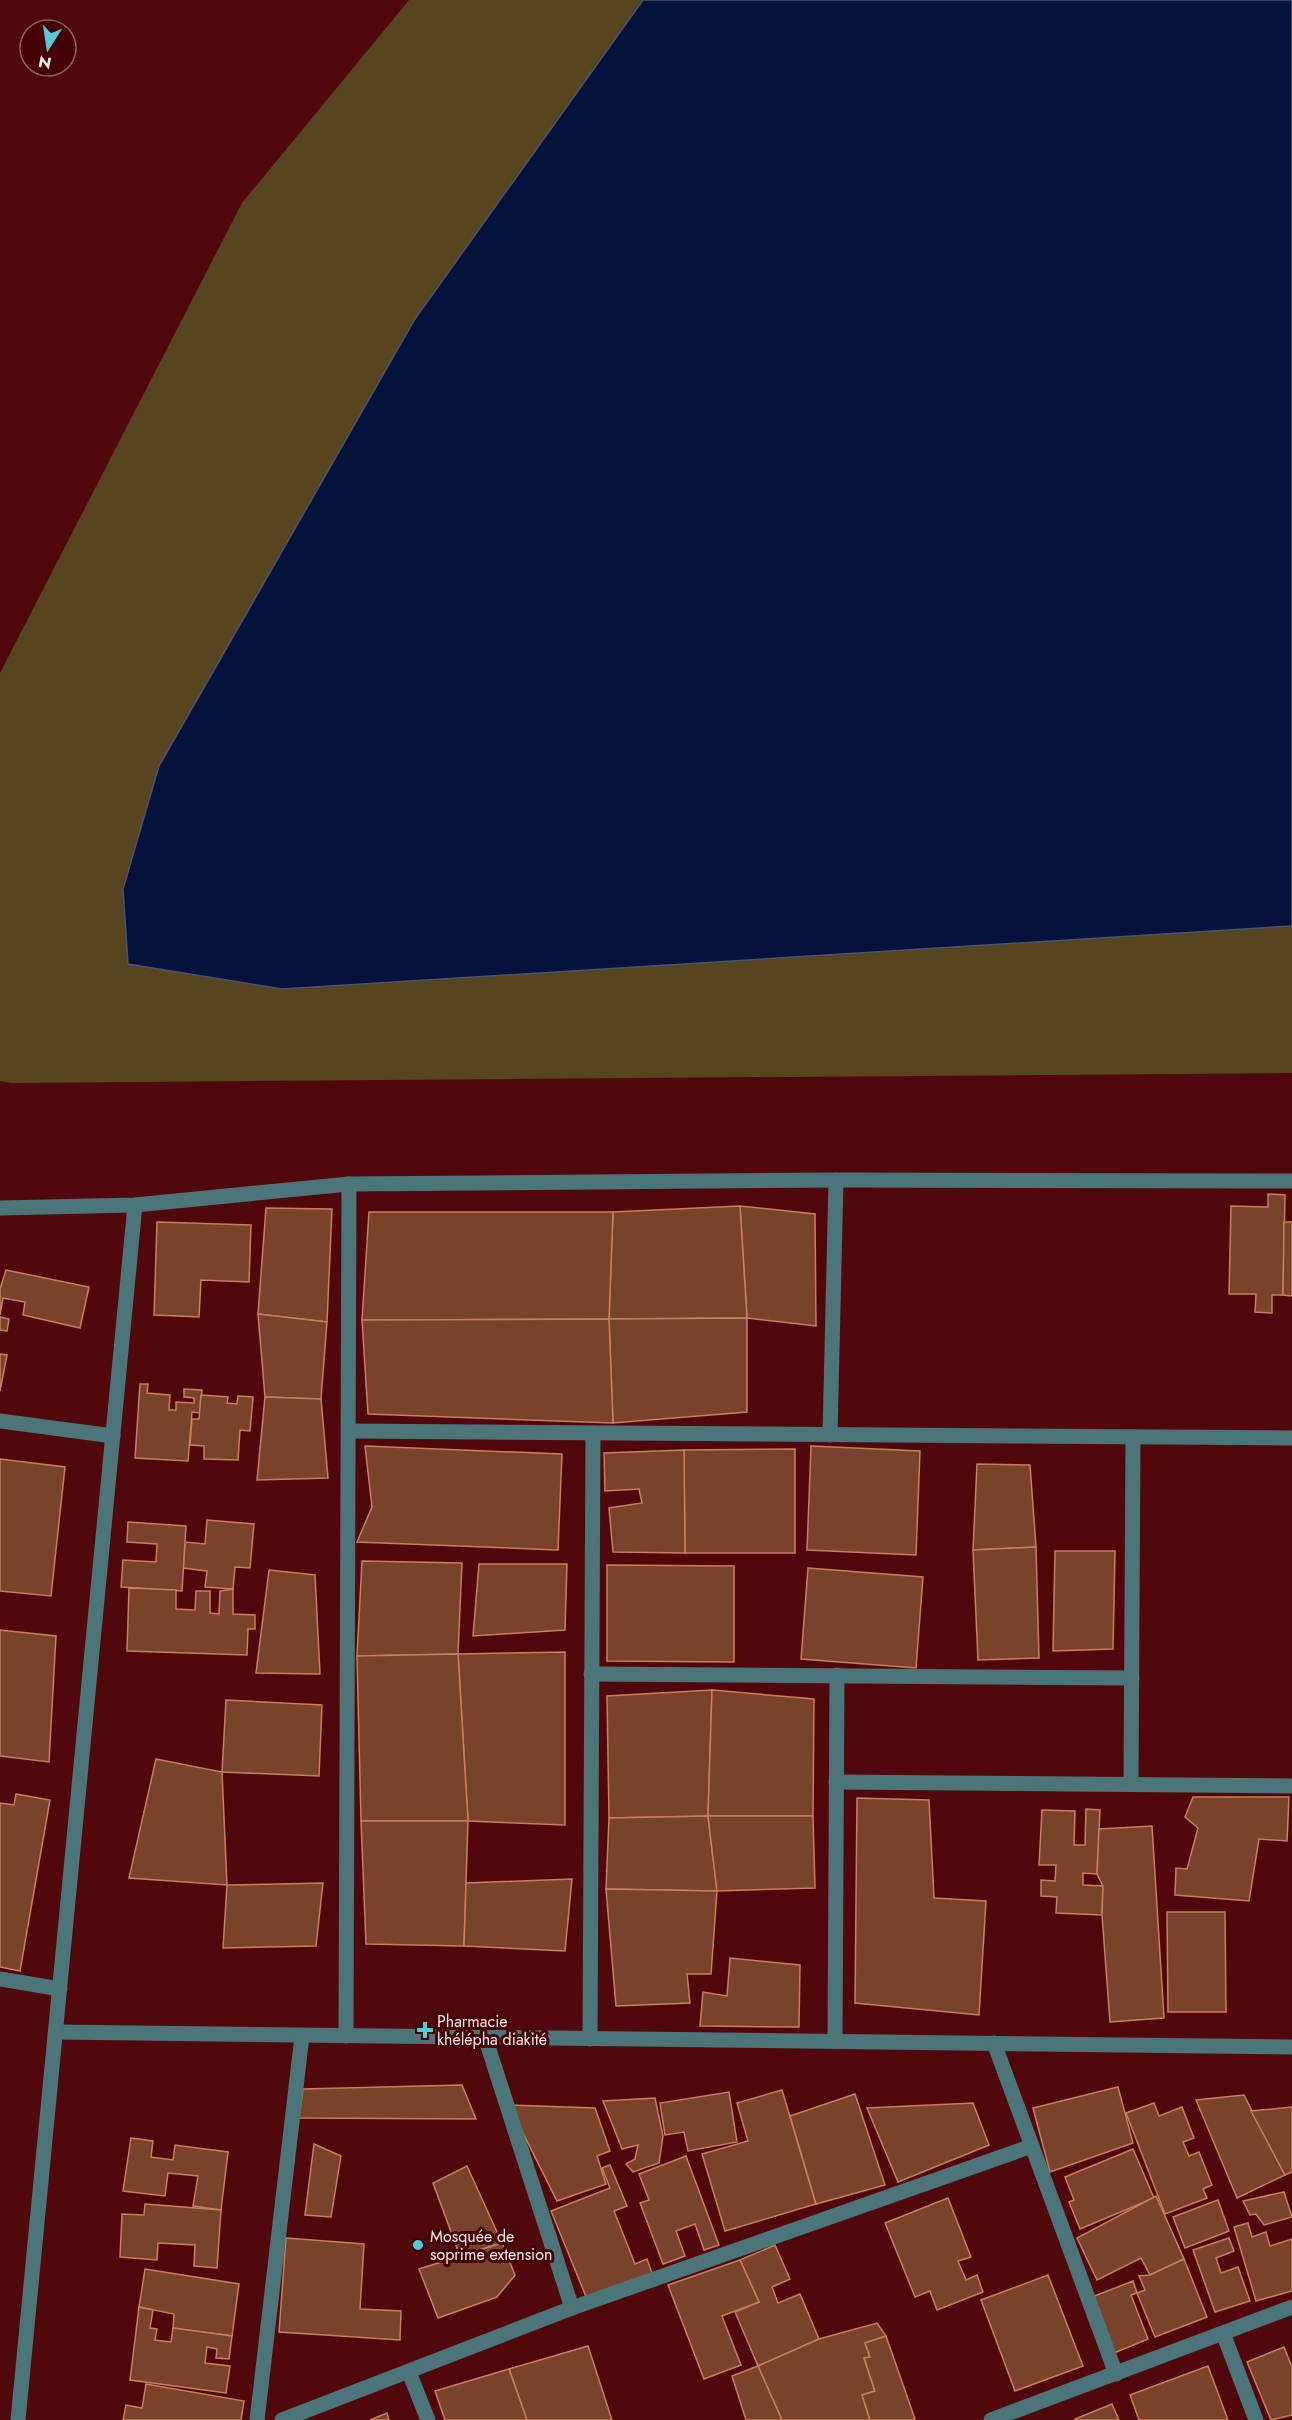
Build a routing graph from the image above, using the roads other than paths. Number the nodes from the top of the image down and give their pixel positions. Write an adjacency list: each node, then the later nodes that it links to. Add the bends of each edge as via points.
1 (836, 1180): 2 (street); 3 (street); 9 (street)
2 (1292, 1181)
3 (349, 1184): 4 (street); 7 (street)
4 (135, 1205): 5 (street); 10 (street)
5 (0, 1208)
6 (0, 1420): 10 (street)
7 (349, 1431): 8 (street); 23 (street)
8 (592, 1433): 9 (street); 13 (street)
9 (830, 1435): 11 (street)
10 (113, 1436): 20 (street)
11 (1133, 1437): 12 (street); 15 (street)
12 (1292, 1438)
13 (591, 1674): 14 (street); 25 (street)
14 (837, 1675): 15 (street); 16 (street)
15 (1132, 1678): 17 (street)
16 (836, 1782): 17 (street); 26 (street)
17 (1131, 1784): 18 (street)
18 (1292, 1786)
19 (0, 1979): 20 (street)
20 (60, 1989): 21 (street)
21 (56, 2032): 22 (street); 36 (street)
22 (302, 2036): 23 (street); 37 (street)
23 (346, 2036): 24 (street)
24 (485, 2037): 25 (street); 31 (street)
25 (590, 2039): 26 (street)
26 (835, 2041): 27 (street)
27 (994, 2043): 28 (street); 29 (street)
28 (1292, 2047)
29 (1032, 2146): 31 (street); 34 (street)
30 (1292, 2307): 32 (street)
31 (572, 2308): 33 (street)
32 (1223, 2333): 34 (street); 40 (street)
33 (409, 2372): 38 (street); 39 (street)
34 (1116, 2374): 35 (street)
35 (995, 2419)
36 (18, 2420)
37 (257, 2420)
38 (282, 2420)
39 (428, 2420)
40 (1256, 2420)

